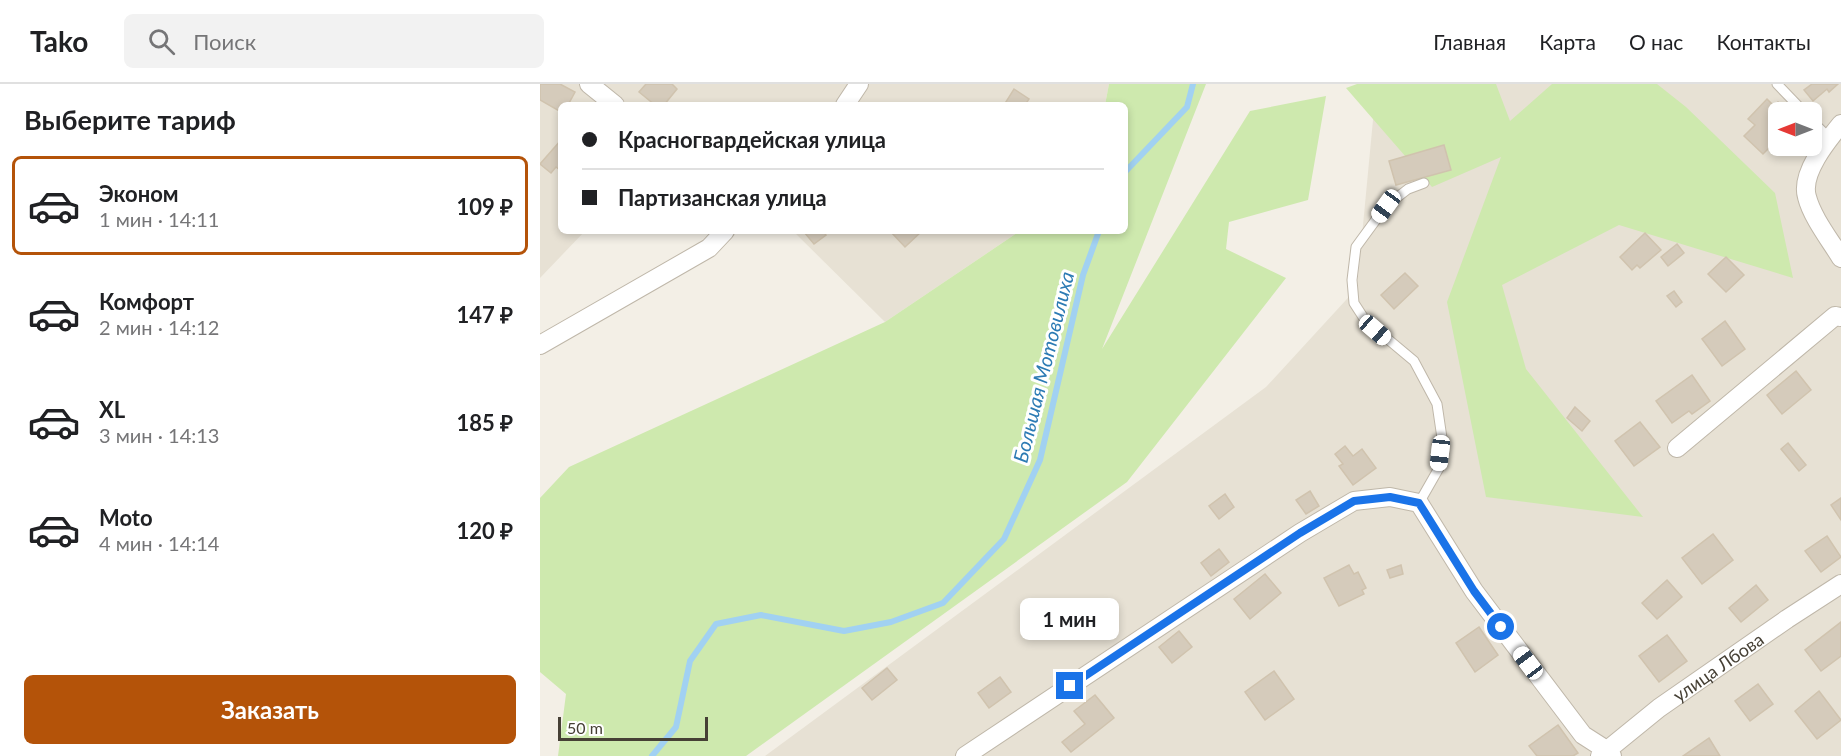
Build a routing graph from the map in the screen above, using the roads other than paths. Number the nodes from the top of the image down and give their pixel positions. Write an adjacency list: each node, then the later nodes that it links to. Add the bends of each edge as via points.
1 (589, 84): 4 (street)
2 (859, 84): 5 (street)
3 (1777, 84): 6 (lane)
4 (611, 102)
5 (847, 102)
6 (1794, 102)
7 (1822, 125): 8 (lane)
8 (1837, 132): 11 (street, via 1805,185 1810,206)
9 (1424, 183): 15 (lane, via 1408,189 1386,206 1356,247 1352,280 1354,303 1365,320 1414,361 1437,404 1442,438 1439,468)
10 (722, 234): 13 (street, via 709,248)
11 (1841, 258)
12 (1841, 317): 14 (street, via 1835,316)
13 (540, 345)
14 (1677, 448)
15 (1419, 503): 17 (street, via 1474,591 1583,735); 18 (street, via 1390,497 1354,501)
16 (1841, 584): 17 (street, улица Лбова, via 1659,708)
17 (1607, 754)
18 (965, 756)

